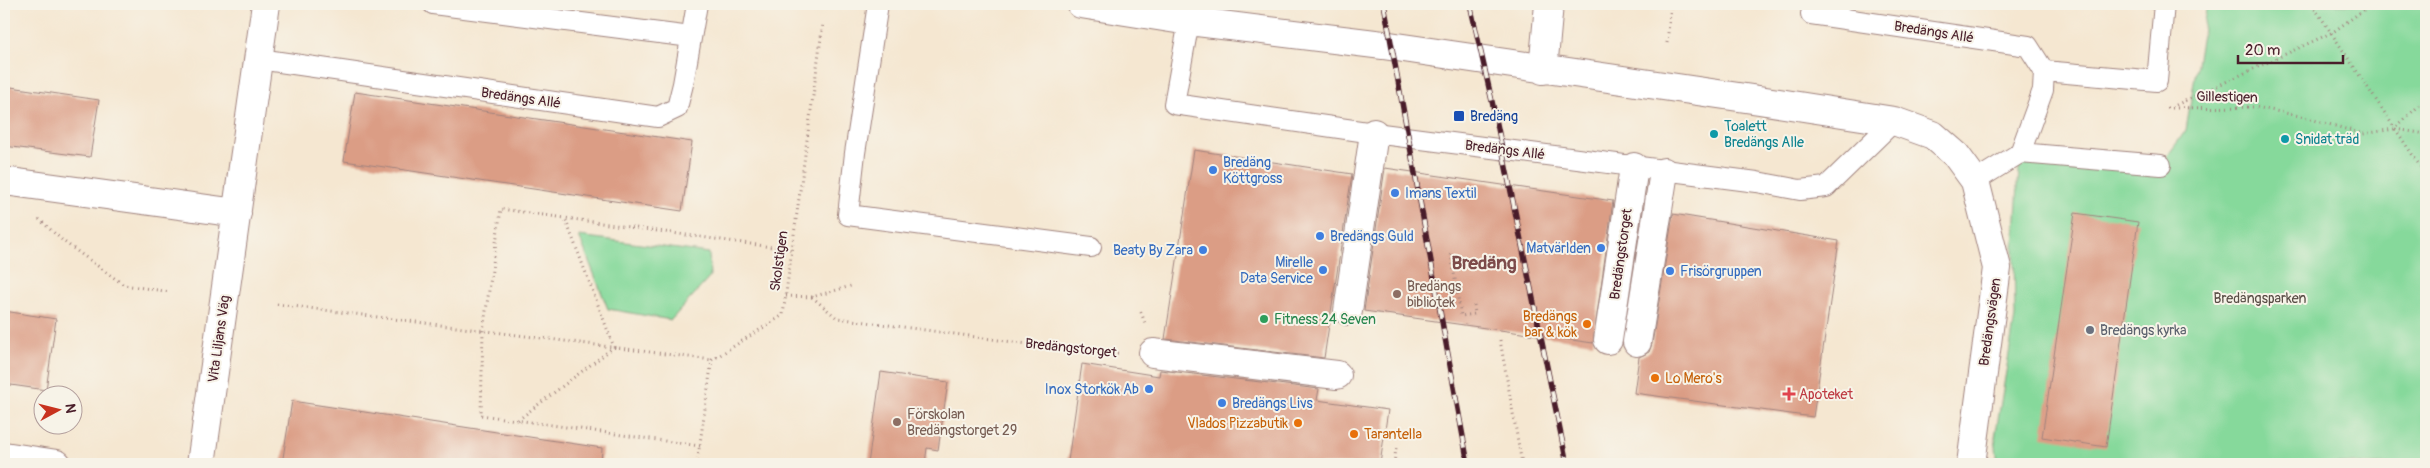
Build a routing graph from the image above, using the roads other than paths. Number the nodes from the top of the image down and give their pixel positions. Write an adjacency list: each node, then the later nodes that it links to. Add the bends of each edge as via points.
1 (266, 4): 11 (street, Vita Liljans Väg)
2 (433, 4): 10 (lane)
3 (697, 4): 10 (lane, Bredängs Allé)
4 (878, 4): 23 (lane, via 848,215)
5 (1082, 4): 9 (street)
6 (1548, 4): 12 (street)
7 (2164, 4): 13 (lane, via 2157,81)
8 (1811, 14): 13 (lane, Bredängs Allé, via 2028,46)
9 (1189, 21): 12 (street, via 1383,45); 15 (lane, Bredängs Allé, via 1174,104)
10 (692, 37): 11 (lane, Bredängs Allé, via 676,108 658,117)
11 (258, 60): 22 (street, Vita Liljans Väg)
12 (1543, 70): 14 (street)
13 (2044, 71): 16 (lane, via 2043,90)
14 (1894, 121): 19 (lane, Bredängs Allé, via 1826,187 1800,190); 21 (street, via 1933,135 1956,155)
15 (1374, 133): 18 (lane, Bredängs Allé); 24 (street)
16 (2020, 153): 17 (lane); 21 (lane)
17 (2161, 165)
18 (1634, 167): 19 (lane, Bredängs Allé); 25 (street, Bredängstorget)
19 (1664, 172): 26 (street)
20 (4, 181): 22 (street)
21 (1975, 181): 32 (street, Bredängsvägen, via 1997,268)
22 (237, 213): 31 (street, Vita Liljans Väg)
23 (1092, 247)
24 (1348, 311)
25 (1608, 340)
26 (1638, 342)
27 (1153, 353): 28 (street)
28 (1337, 374)
29 (4, 456): 30 (street)
30 (57, 464)
31 (201, 464)
32 (1971, 464)

